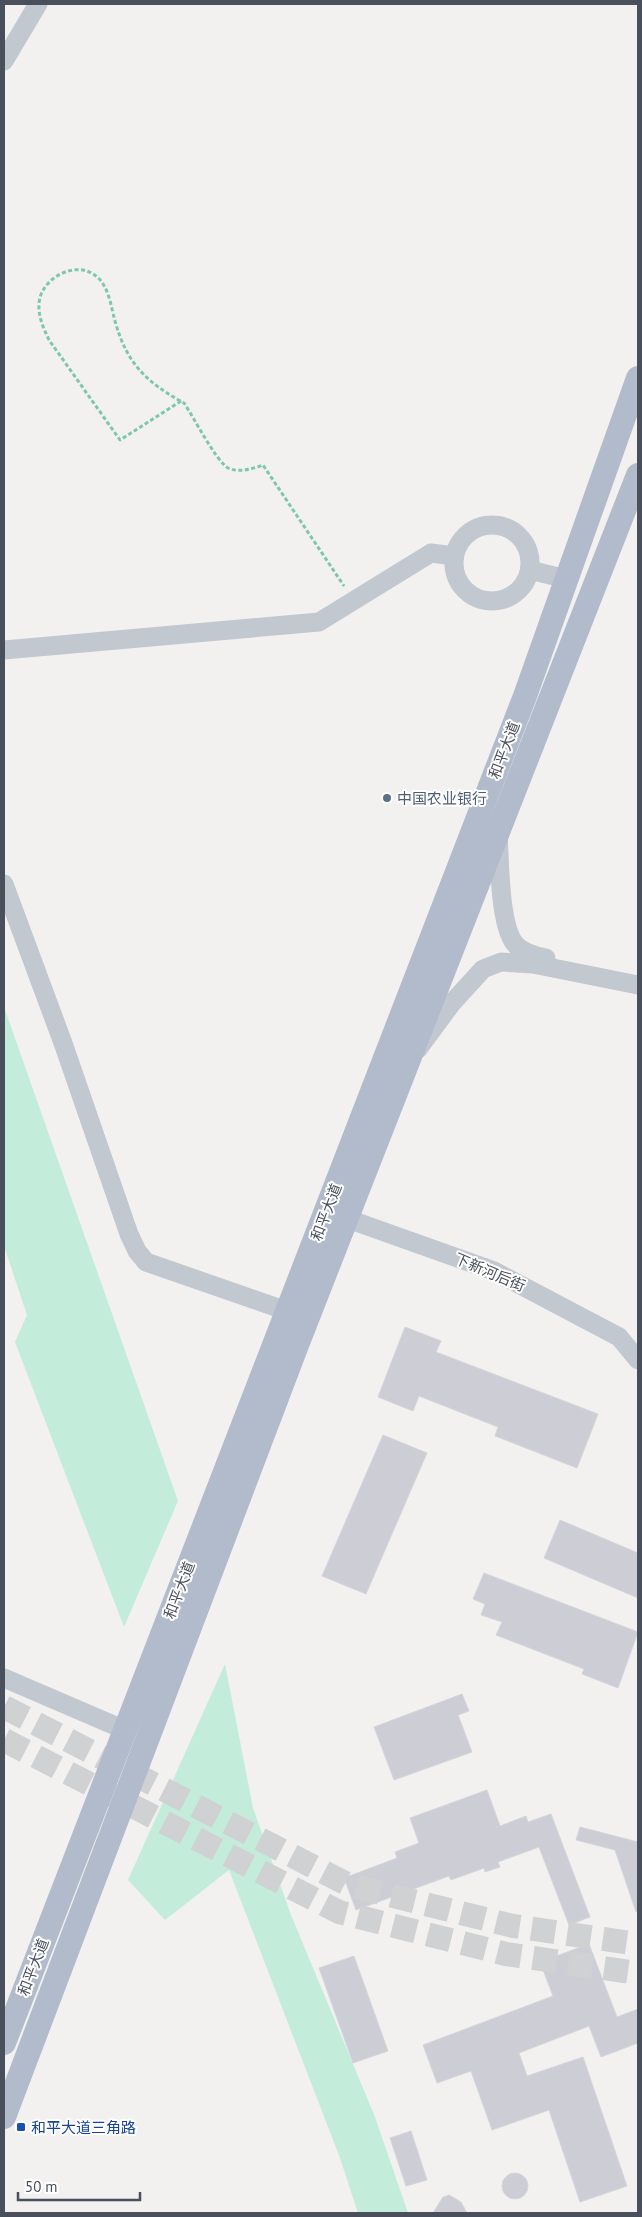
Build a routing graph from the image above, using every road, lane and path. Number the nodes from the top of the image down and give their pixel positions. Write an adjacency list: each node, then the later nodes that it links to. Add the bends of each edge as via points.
1 (38, 4): 2 (street)
2 (4, 61)
3 (638, 378): 8 (main road, 和平大道)
4 (181, 401): 4 (path, via 153,385 131,358 119,334 106,290 96,276 69,271 59,274 43,289 38,305 49,340 120,440); 9 (path, via 227,467 241,470 263,465)
5 (638, 475): 11 (main road, 和平大道)
6 (454, 556): 7 (street, via 460,584 475,597 485,600 495,601 509,596 521,588); 7 (street, via 470,531 484,525 499,525 524,541 528,550); 9 (street, via 431,554)
7 (528, 574): 8 (street)
8 (564, 584): 16 (main road, 和平大道)
9 (354, 601): 10 (street, via 320,622)
10 (4, 650)
11 (498, 833): 13 (street, via 504,917 508,934 516,946 534,955); 15 (main road, 和平大道)
12 (4, 884): 17 (street, via 137,1251 146,1262)
13 (638, 976)
14 (638, 985): 15 (street, via 533,964 501,962 483,969 452,1003)
15 (405, 1069): 16 (main road, 和平大道)
16 (336, 1215): 17 (main road, 和平大道); 18 (street, 下新河后街, via 494,1271 619,1337); 22 (main road, 和平大道)
17 (285, 1317): 20 (main road, 和平大道)
18 (638, 1360)
19 (4, 1678): 20 (street)
20 (125, 1730): 21 (main road, 和平大道)
21 (4, 2043)
22 (4, 2117)

